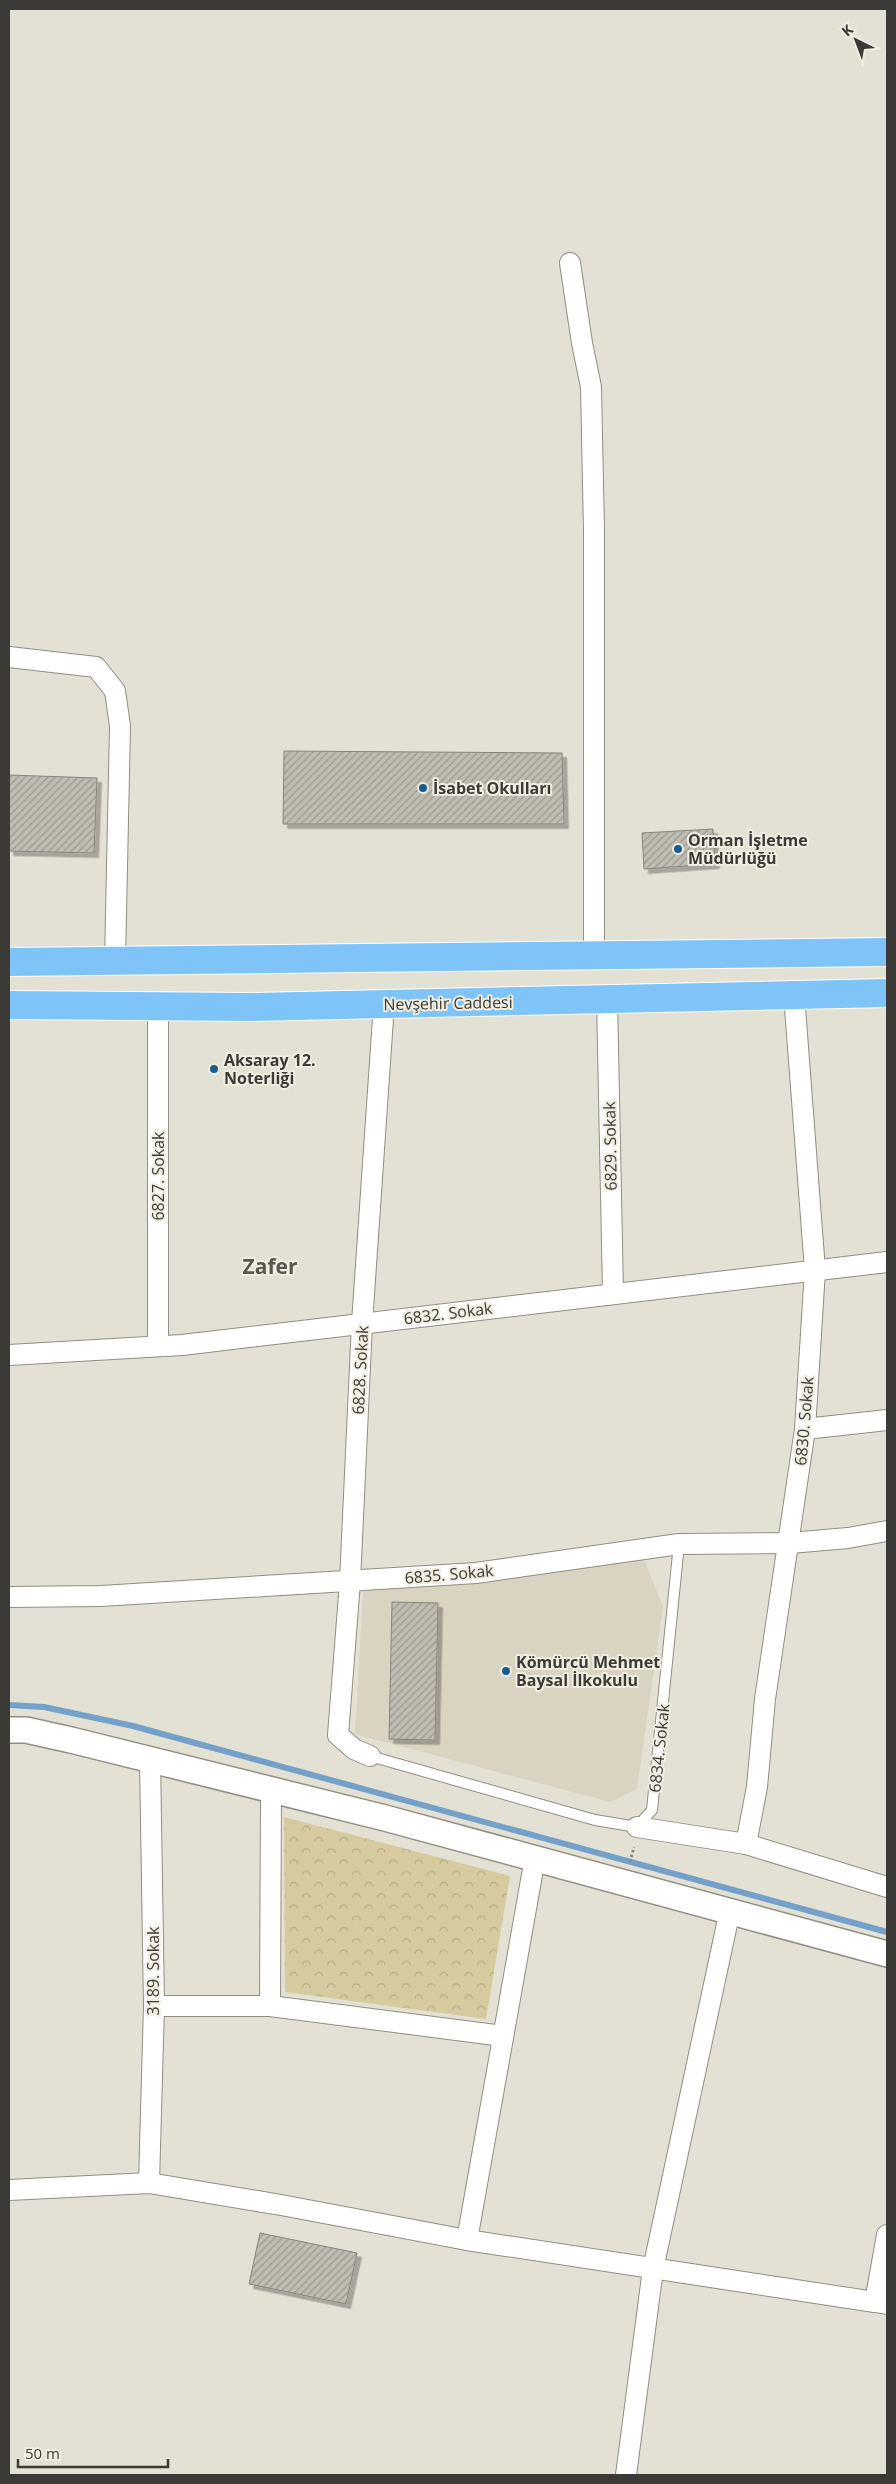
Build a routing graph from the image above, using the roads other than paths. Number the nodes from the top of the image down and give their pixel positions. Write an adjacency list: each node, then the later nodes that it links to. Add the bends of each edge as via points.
1 (570, 263): 4 (street, via 591,387)
2 (9, 657): 5 (street, via 96,667 115,691 120,726)
3 (887, 952): 4 (main road)
4 (594, 956): 5 (main road)
5 (115, 961): 6 (main road)
6 (9, 962)
7 (887, 993): 8 (main road, Nevşehir Caddesi)
8 (794, 995): 9 (main road, Nevşehir Caddesi); 14 (street, 6830. Sokak)
9 (607, 999): 10 (main road, Nevşehir Caddesi); 15 (street, 6829. Sokak)
10 (384, 1004): 12 (main road, Nevşehir Caddesi); 16 (street, 6828. Sokak)
11 (9, 1005): 12 (main road, Nevşehir Caddesi)
12 (158, 1006): 17 (street, 6827. Sokak)
13 (887, 1262): 14 (street, 6832. Sokak)
14 (815, 1270): 15 (street, 6832. Sokak); 20 (street, 6830. Sokak)
15 (613, 1293): 16 (street, 6832. Sokak)
16 (362, 1323): 17 (street, 6832. Sokak); 24 (street, 6828. Sokak)
17 (158, 1346): 18 (street, 6832. Sokak)
18 (9, 1355)
19 (887, 1420): 20 (street)
20 (805, 1429): 22 (street, 6830. Sokak)
21 (887, 1531): 22 (street, 6835. Sokak)
22 (790, 1543): 23 (street, 6835. Sokak); 31 (street, 6830. Sokak, via 765,1699 757,1787)
23 (679, 1544): 24 (street, 6835. Sokak, via 476,1573); 30 (lane, 6834. Sokak, via 652,1810)
24 (350, 1582): 25 (street, 6835. Sokak, via 101,1596); 27 (street, 6828. Sokak, via 338,1735)
25 (9, 1597)
26 (9, 1730): 28 (street, via 35,1732)
27 (370, 1756): 30 (lane, via 595,1820)
28 (150, 1759): 29 (street); 36 (street, 3189. Sokak)
29 (272, 1790): 32 (street); 37 (street)
30 (637, 1827): 31 (street)
31 (746, 1844): 33 (street)
32 (535, 1858): 34 (street); 38 (street)
33 (887, 1887)
34 (730, 1910): 35 (street); 43 (street)
35 (887, 1954)
36 (154, 2006): 37 (street); 39 (street, 3189. Sokak)
37 (270, 2006): 38 (street)
38 (502, 2036): 42 (street)
39 (149, 2183): 40 (street); 42 (street)
40 (9, 2190)
41 (887, 2235): 44 (street)
42 (466, 2240): 43 (street)
43 (654, 2269): 44 (street); 45 (street)
44 (881, 2303)
45 (626, 2475)

